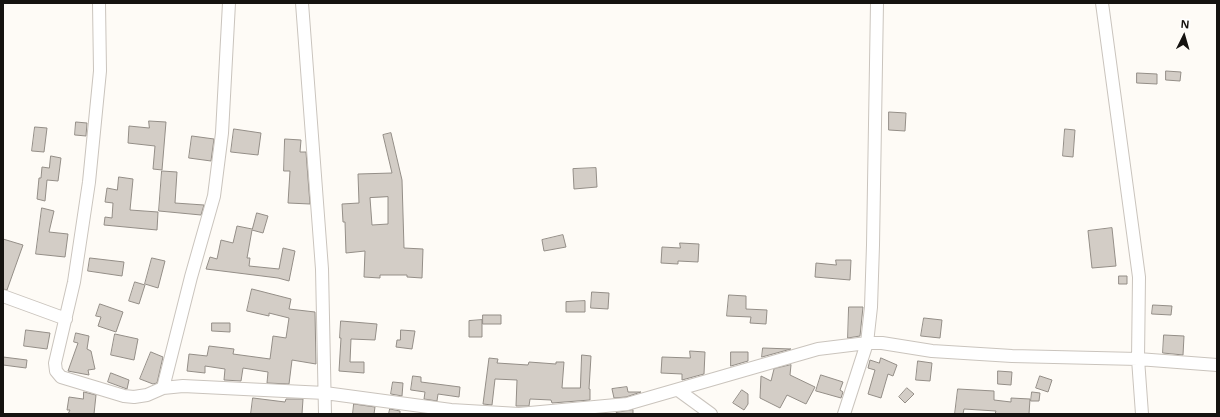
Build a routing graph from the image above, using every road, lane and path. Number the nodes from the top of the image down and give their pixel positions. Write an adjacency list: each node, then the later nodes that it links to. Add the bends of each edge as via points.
1 (100, 3): 7 (street, via 100,71 90,174)
2 (230, 3): 11 (street, via 222,133 214,196)
3 (302, 3): 13 (street, via 322,269)
4 (877, 3): 8 (street, via 873,245)
5 (1102, 3): 9 (street, via 1139,277)
6 (3, 296): 7 (street)
7 (66, 319): 11 (street, via 56,363 56,371 61,377 124,396 147,395)
8 (867, 343): 9 (street, via 940,352); 12 (street, via 818,349); 17 (street)
9 (1138, 359): 10 (street); 18 (street)
10 (1217, 365)
11 (163, 388): 13 (street, via 183,386)
12 (678, 390): 14 (street, via 627,404 519,414); 16 (street)
13 (325, 393): 14 (street); 15 (street)
14 (451, 412)
15 (325, 414)
16 (711, 414)
17 (844, 414)
18 (1142, 414)

